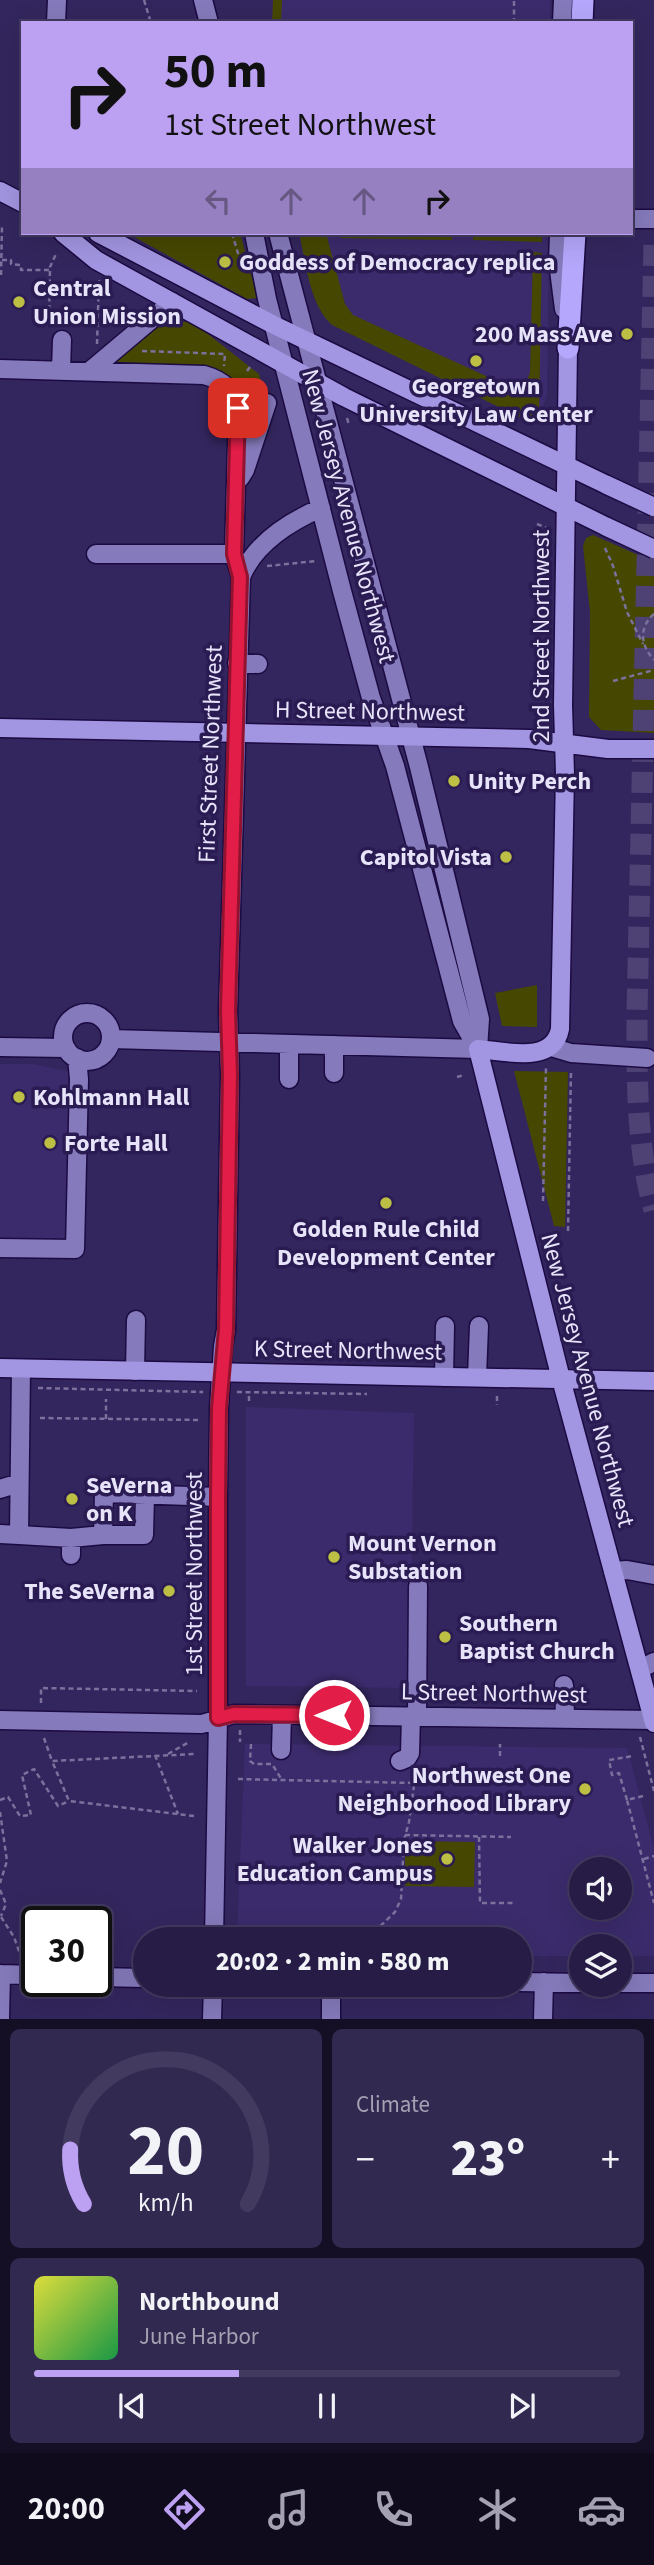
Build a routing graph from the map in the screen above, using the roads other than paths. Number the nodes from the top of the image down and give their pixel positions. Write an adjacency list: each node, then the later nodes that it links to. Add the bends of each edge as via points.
1 (57, 0): 5 (street)
2 (203, 0): 6 (street)
3 (563, 0): 7 (street)
4 (583, 0): 8 (highway)
5 (56, 21)
6 (208, 21)
7 (562, 21)
8 (582, 21)
9 (0, 191): 10 (main road)
10 (21, 202)
11 (633, 219): 12 (street)
12 (654, 219)
13 (65, 235): 19 (main road, via 96,260)
14 (102, 235): 20 (main road)
15 (254, 235): 20 (street, New Jersey Avenue Northwest)
16 (279, 235): 22 (street, New Jersey Avenue Northwest)
17 (559, 235): 23 (street, 2nd Street Northwest)
18 (575, 235): 23 (highway)
19 (172, 302): 24 (main road); 27 (street)
20 (274, 325): 22 (main road); 24 (street, New Jersey Avenue Northwest)
21 (56, 339): 26 (street)
22 (305, 340): 28 (street, New Jersey Avenue Northwest); 30 (main road)
23 (568, 348): 30 (main road, 2nd Street Northwest)
24 (284, 364): 28 (main road); 33 (street, New Jersey Avenue Northwest)
25 (0, 369): 26 (street)
26 (61, 370): 27 (street)
27 (90, 371): 31 (street, via 204,375 228,387 238,408)
28 (316, 381): 34 (main road); 44 (street, New Jersey Avenue Northwest)
29 (267, 403): 31 (street)
30 (567, 465): 32 (main road, bridge); 34 (main road, 2nd Street Northwest)
31 (237, 482): 37 (street)
32 (654, 507)
33 (321, 508): 38 (street, via 300,517 267,542); 43 (street, New Jersey Avenue Northwest)
34 (566, 508): 35 (main road, bridge); 45 (main road, 2nd Street Northwest)
35 (654, 549)
36 (96, 554): 37 (street)
37 (234, 554): 38 (street)
38 (240, 577): 39 (street, First Street Northwest)
39 (237, 663): 40 (street); 42 (street, First Street Northwest)
40 (258, 664)
41 (0, 728): 42 (main road, H Street Northwest)
42 (235, 733): 43 (main road, H Street Northwest); 48 (street, First Street Northwest)
43 (384, 735): 44 (main road, H Street Northwest); 53 (street, New Jersey Avenue Northwest, via 462,1021)
44 (410, 735): 45 (main road, H Street Northwest); 53 (street, New Jersey Avenue Northwest, via 480,1019)
45 (564, 743): 46 (main road, H Street Northwest); 52 (main road, 2nd Street Northwest, via 560,1023)
46 (654, 749)
47 (111, 1039): 48 (street); 54 (street, via 99,1057 85,1060); 54 (street, via 107,1024 94,1014 79,1014 66,1025 64,1040)
48 (229, 1042): 49 (street); 65 (street, 1st Street Northwest)
49 (289, 1044): 50 (street); 57 (street)
50 (334, 1045): 53 (street); 56 (street)
51 (0, 1047): 54 (street)
52 (551, 1048): 53 (main road, via 536,1053); 55 (street)
53 (478, 1049): 68 (main road, New Jersey Avenue Northwest)
54 (72, 1053): 58 (street, via 79,1079 75,1249)
55 (648, 1058)
56 (334, 1073)
57 (289, 1079)
58 (0, 1248)
59 (136, 1320): 64 (street)
60 (445, 1326): 66 (street)
61 (479, 1326): 67 (street)
62 (0, 1368): 63 (main road, K Street Northwest)
63 (21, 1369): 64 (main road, K Street Northwest); 70 (street)
64 (135, 1371): 65 (main road, K Street Northwest)
65 (222, 1373): 66 (main road, K Street Northwest); 73 (street, 1st Street Northwest)
66 (444, 1377): 67 (main road, K Street Northwest)
67 (477, 1377): 68 (main road, K Street Northwest)
68 (561, 1379): 69 (main road, K Street Northwest); 77 (main road, New Jersey Avenue Northwest)
69 (654, 1381)
70 (19, 1483): 71 (street); 75 (street)
71 (0, 1489)
72 (145, 1495): 73 (street); 76 (street, via 144,1535); 76 (street, via 104,1493)
73 (218, 1497): 84 (street, 1st Street Northwest)
74 (0, 1534): 75 (street)
75 (19, 1535): 76 (street, via 71,1546)
76 (103, 1535)
77 (613, 1571): 78 (street); 80 (main road, New Jersey Avenue Northwest)
78 (654, 1575)
79 (418, 1586): 83 (street)
80 (647, 1666): 87 (main road, New Jersey Avenue Northwest)
81 (564, 1685): 85 (street)
82 (282, 1715): 83 (street, L Street Northwest); 84 (street, L Street Northwest); 88 (street)
83 (414, 1716): 85 (street, L Street Northwest); 89 (street, via 410,1753)
84 (218, 1718): 86 (street, L Street Northwest, via 202,1724 41,1726); 90 (street, 1st Street Northwest)
85 (565, 1718): 87 (street, L Street Northwest)
86 (0, 1720)
87 (654, 1721)
88 (281, 1750)
89 (400, 1761)
90 (214, 1927)
91 (0, 1974): 92 (street); 102 (street)
92 (21, 1975)
93 (112, 1977): 94 (street)
94 (133, 1978)
95 (532, 1982): 96 (street)
96 (544, 1982): 97 (street); 105 (street)
97 (569, 1983)
98 (632, 1983): 99 (street)
99 (654, 1983)
100 (213, 1997): 103 (street)
101 (331, 1997): 104 (street)
102 (0, 2018)
103 (212, 2019)
104 (331, 2019)
105 (543, 2019)

